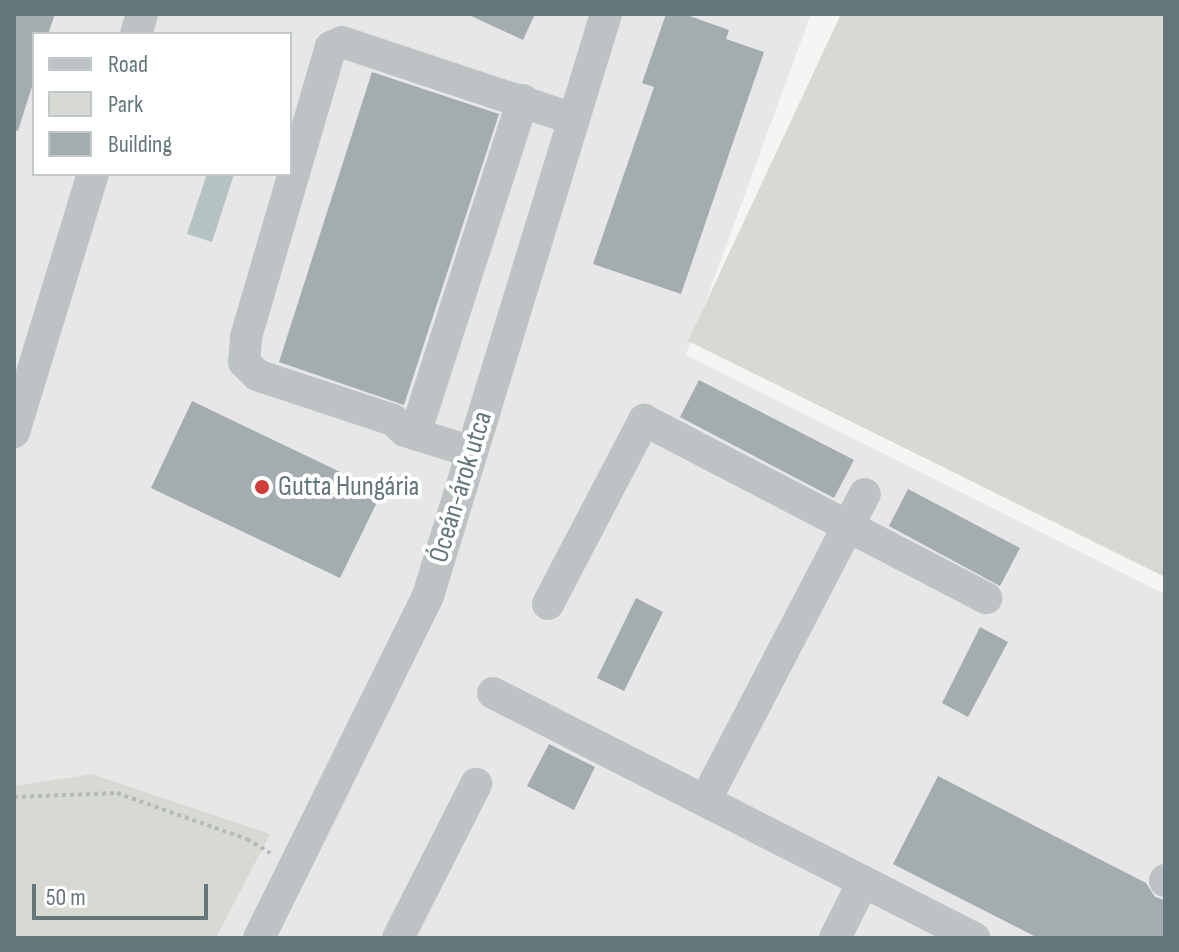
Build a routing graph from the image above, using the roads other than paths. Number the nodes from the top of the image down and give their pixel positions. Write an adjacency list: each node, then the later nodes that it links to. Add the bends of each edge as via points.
1 (606, 14): 3 (lane, Óceán-árok utca)
2 (523, 100): 3 (lane); 6 (lane); 6 (lane, via 342,42 331,47 246,337 244,362 257,375 393,420)
3 (574, 119): 7 (lane, Óceán-árok utca)
4 (92, 176): 5 (lane)
5 (14, 432)
6 (415, 434): 7 (lane)
7 (472, 452): 16 (lane, Óceán-árok utca, via 428,596)
8 (865, 494): 9 (lane)
9 (848, 526): 10 (lane); 11 (lane, via 644,420); 14 (lane)
10 (986, 598)
11 (548, 604)
12 (493, 693): 14 (lane)
13 (476, 784): 17 (lane)
14 (705, 801): 15 (lane)
15 (863, 882): 18 (lane); 19 (lane)
16 (259, 938)
17 (398, 938)
18 (835, 938)
19 (974, 938)

